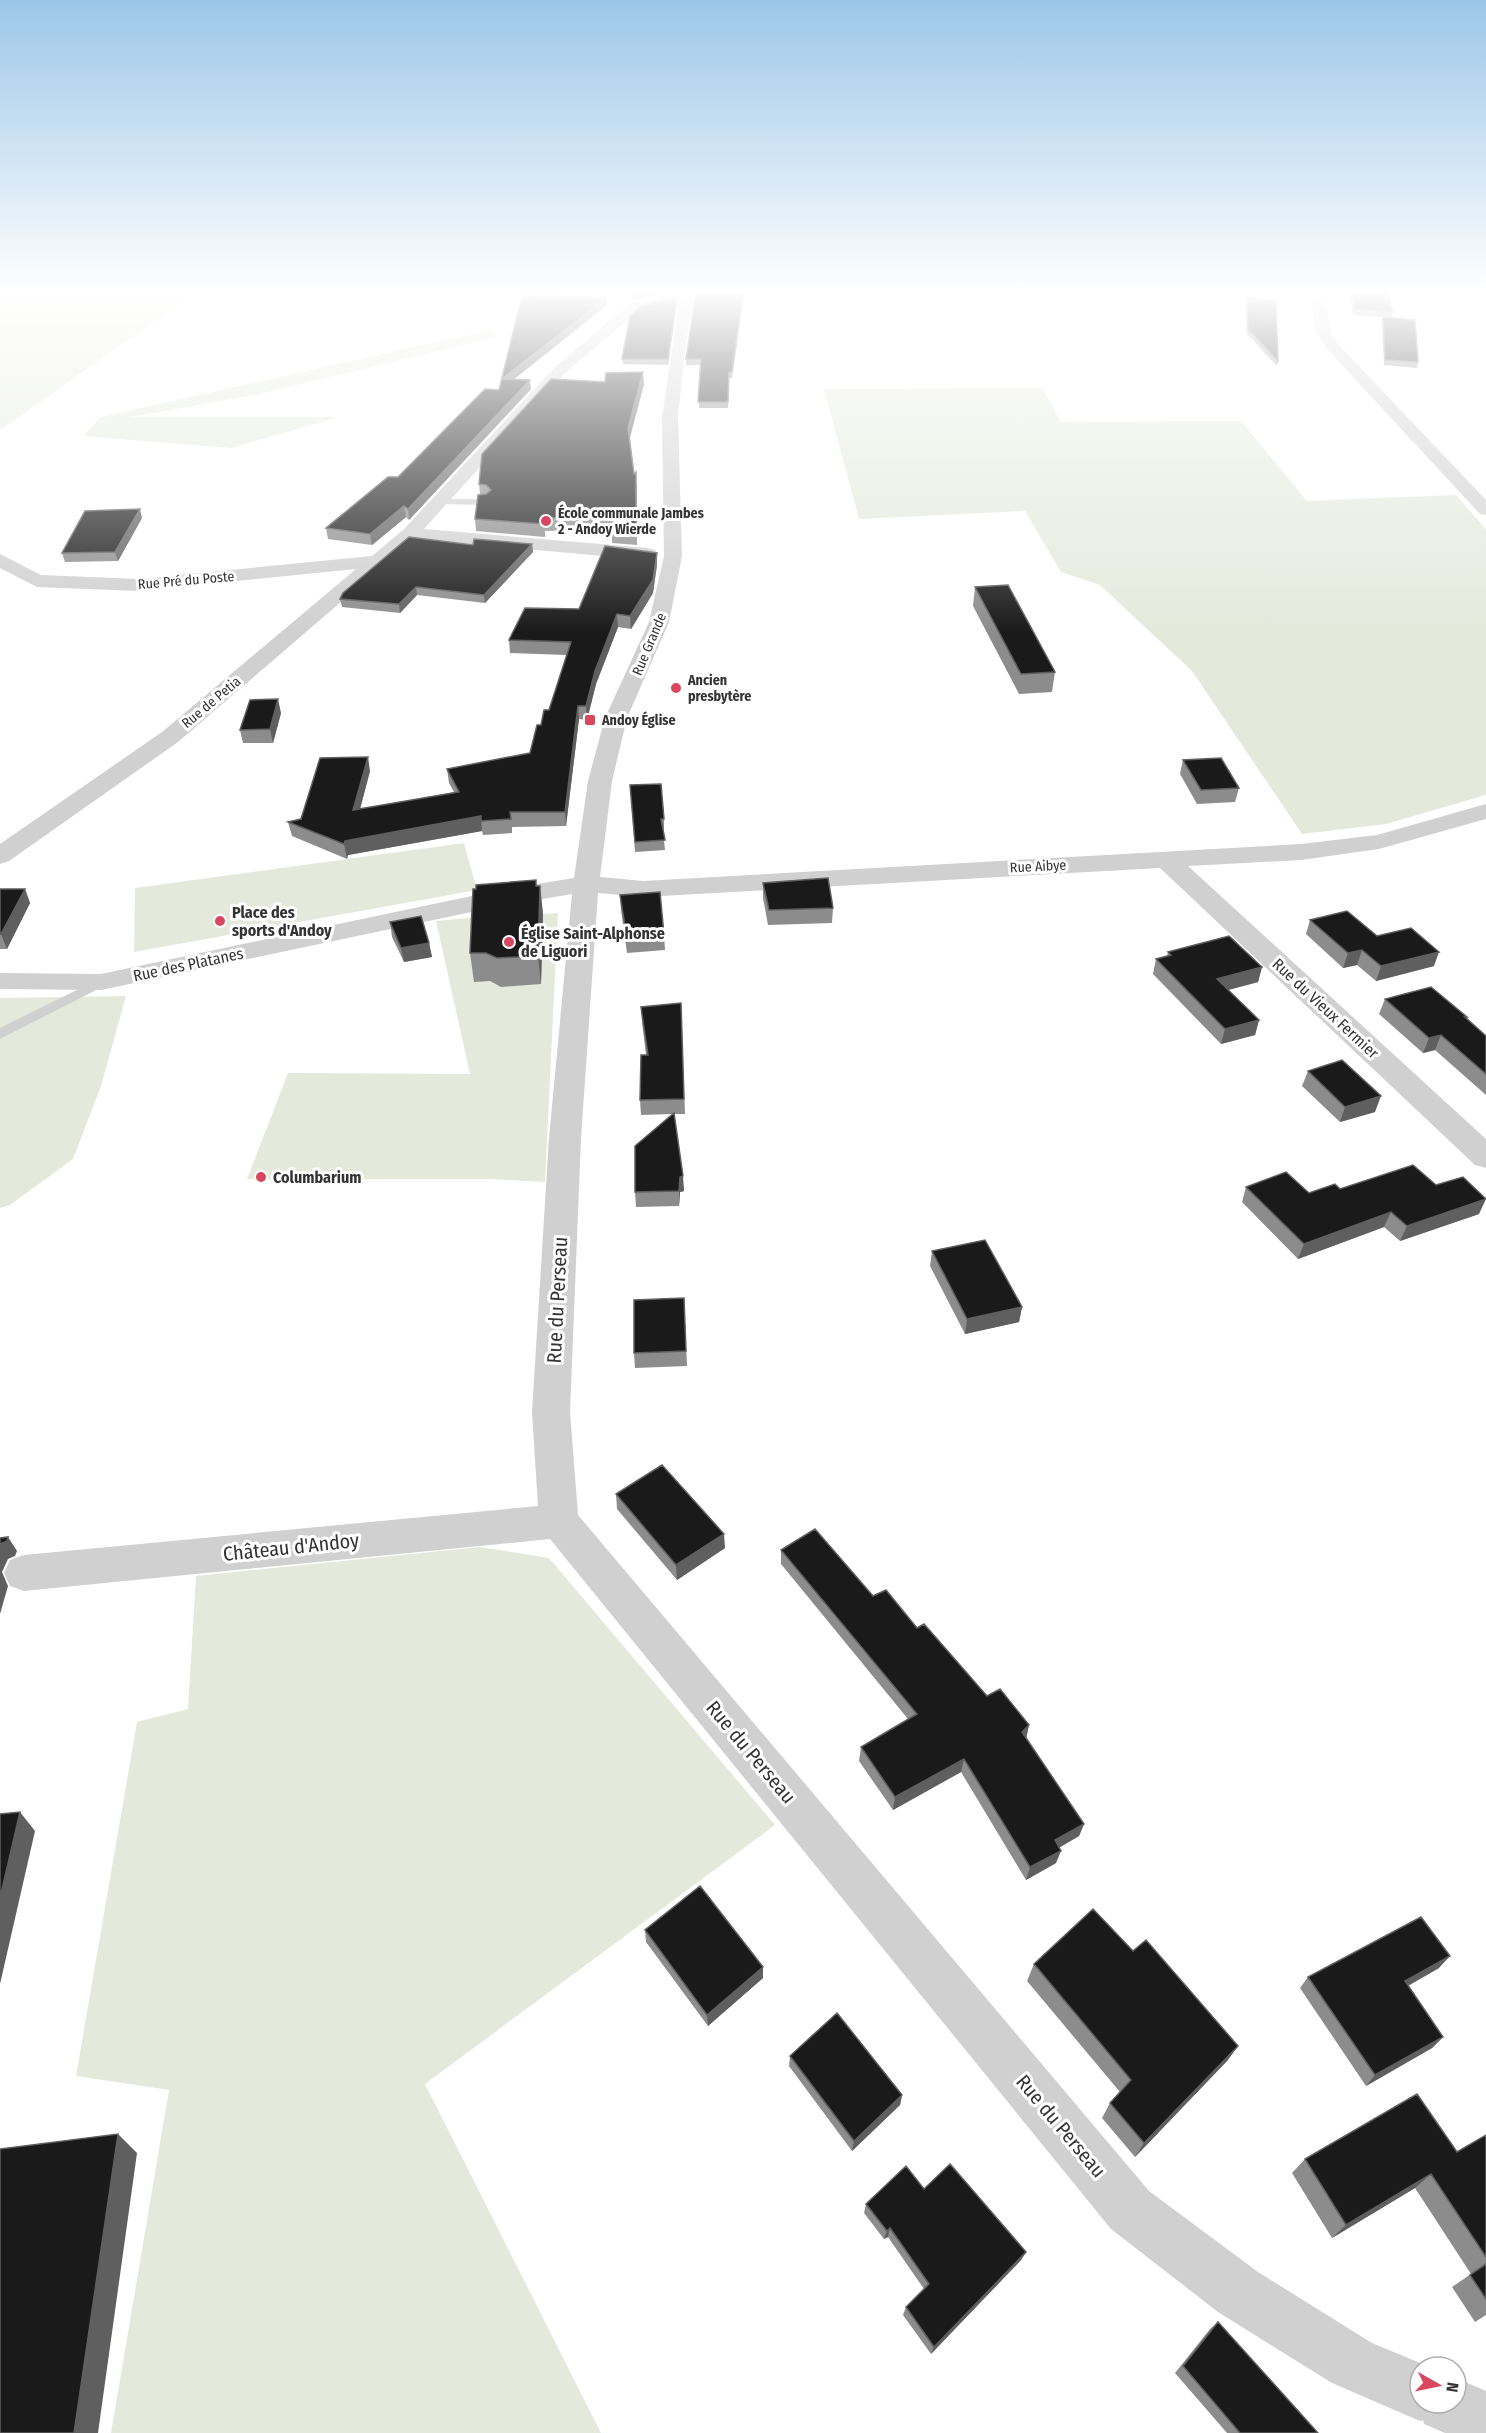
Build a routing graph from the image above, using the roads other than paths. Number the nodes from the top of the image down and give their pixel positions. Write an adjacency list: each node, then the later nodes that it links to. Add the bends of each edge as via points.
1 (527, 406): 4 (street, Rue de Petia)
2 (672, 406): 8 (street, Rue Grande)
3 (1388, 406): 6 (street)
4 (439, 502): 5 (lane); 7 (street, Rue de Petia)
5 (486, 502)
6 (1486, 510)
7 (410, 533): 8 (street); 10 (street, Rue de Petia)
8 (673, 556): 14 (street, Rue Grande, via 659,622 616,718 600,781)
9 (0, 560): 10 (street, Rue Pré du Poste, via 37,581 138,585)
10 (378, 561): 12 (street, Rue de Petia, via 170,737)
11 (1486, 811): 13 (street, Rue Aibye, via 1379,842 1301,852)
12 (0, 856)
13 (1166, 859): 14 (street, Rue Aibye, via 643,889); 18 (street, Rue du Vieux Fermier)
14 (586, 884): 16 (street, Rue des Platanes, via 500,898); 19 (street, Rue du Perseau, via 565,1138 552,1401)
15 (0, 981): 16 (street, Rue des Platanes)
16 (101, 982): 17 (lane)
17 (0, 1034)
18 (1486, 1157)
19 (559, 1521): 20 (street, Château d'Andoy); 21 (street, Rue du Perseau, via 1130,2210 1238,2292 1352,2363)
20 (24, 1574)
21 (1408, 2387)
22 (1468, 2413): 23 (street)
23 (1486, 2421)

